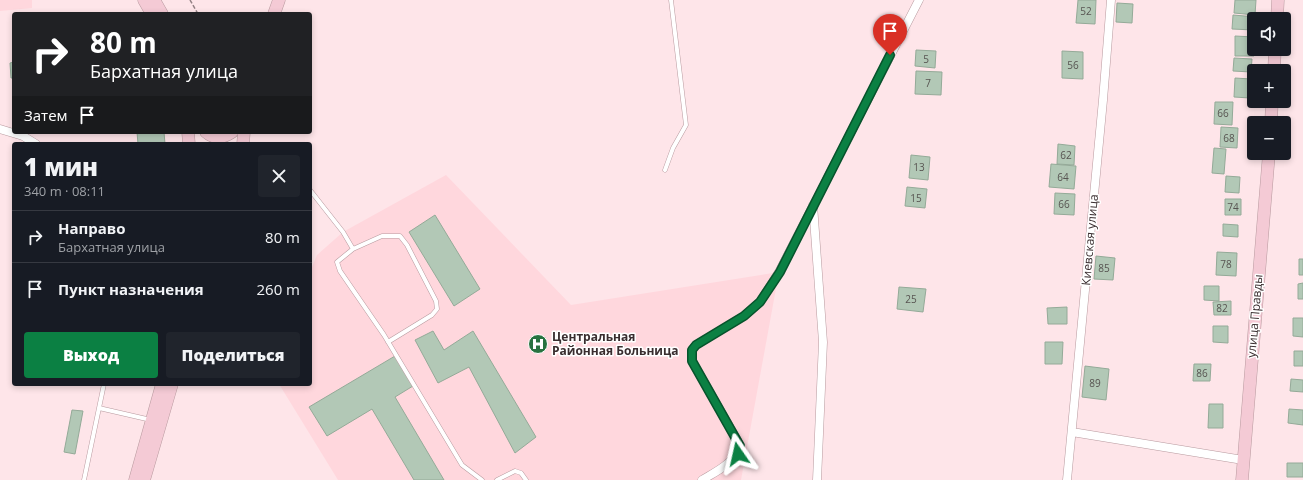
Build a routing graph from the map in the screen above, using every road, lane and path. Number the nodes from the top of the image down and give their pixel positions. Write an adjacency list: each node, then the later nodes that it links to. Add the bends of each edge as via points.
1 (144, 0): 10 (street)
2 (154, 0): 11 (street)
3 (190, 0): 12 (path)
4 (272, 0): 13 (street)
5 (279, 0): 14 (street)
6 (671, 0): 25 (lane, via 686,124)
7 (919, 0): 27 (street)
8 (1111, 0): 35 (street, Киевская улица)
9 (1278, 0): 15 (street)
10 (151, 12)
11 (161, 12)
12 (197, 12)
13 (269, 12)
14 (275, 12)
15 (1277, 12)
16 (0, 129): 17 (street)
17 (12, 133)
18 (16, 134): 22 (street)
19 (208, 134): 20 (street, via 220,138)
20 (229, 134)
21 (231, 134): 23 (street)
22 (33, 142)
23 (224, 142)
24 (1268, 160): 36 (street, улица Правды)
25 (665, 170)
26 (312, 193): 28 (lane)
27 (813, 205): 43 (street, via 780,272 760,302 744,316 692,350 692,361 740,446 738,454 732,460); 44 (street, via 823,342)
28 (353, 249): 29 (lane, via 337,262 340,271); 29 (lane, via 382,236 400,236 436,301 437,309 432,315)
29 (388, 342): 40 (lane, via 462,465)
30 (104, 386): 33 (lane)
31 (161, 386): 34 (street)
32 (171, 386): 39 (street)
33 (99, 408): 34 (lane); 37 (lane)
34 (152, 420): 38 (street)
35 (1072, 432): 36 (street); 45 (street, Киевская улица)
36 (1243, 460): 46 (street, улица Правды)
37 (84, 480)
38 (135, 480)
39 (144, 480)
40 (482, 480)
41 (497, 480): 42 (lane, via 515,471 521,473)
42 (526, 480)
43 (702, 480)
44 (817, 480)
45 (1067, 480)
46 (1242, 480)

